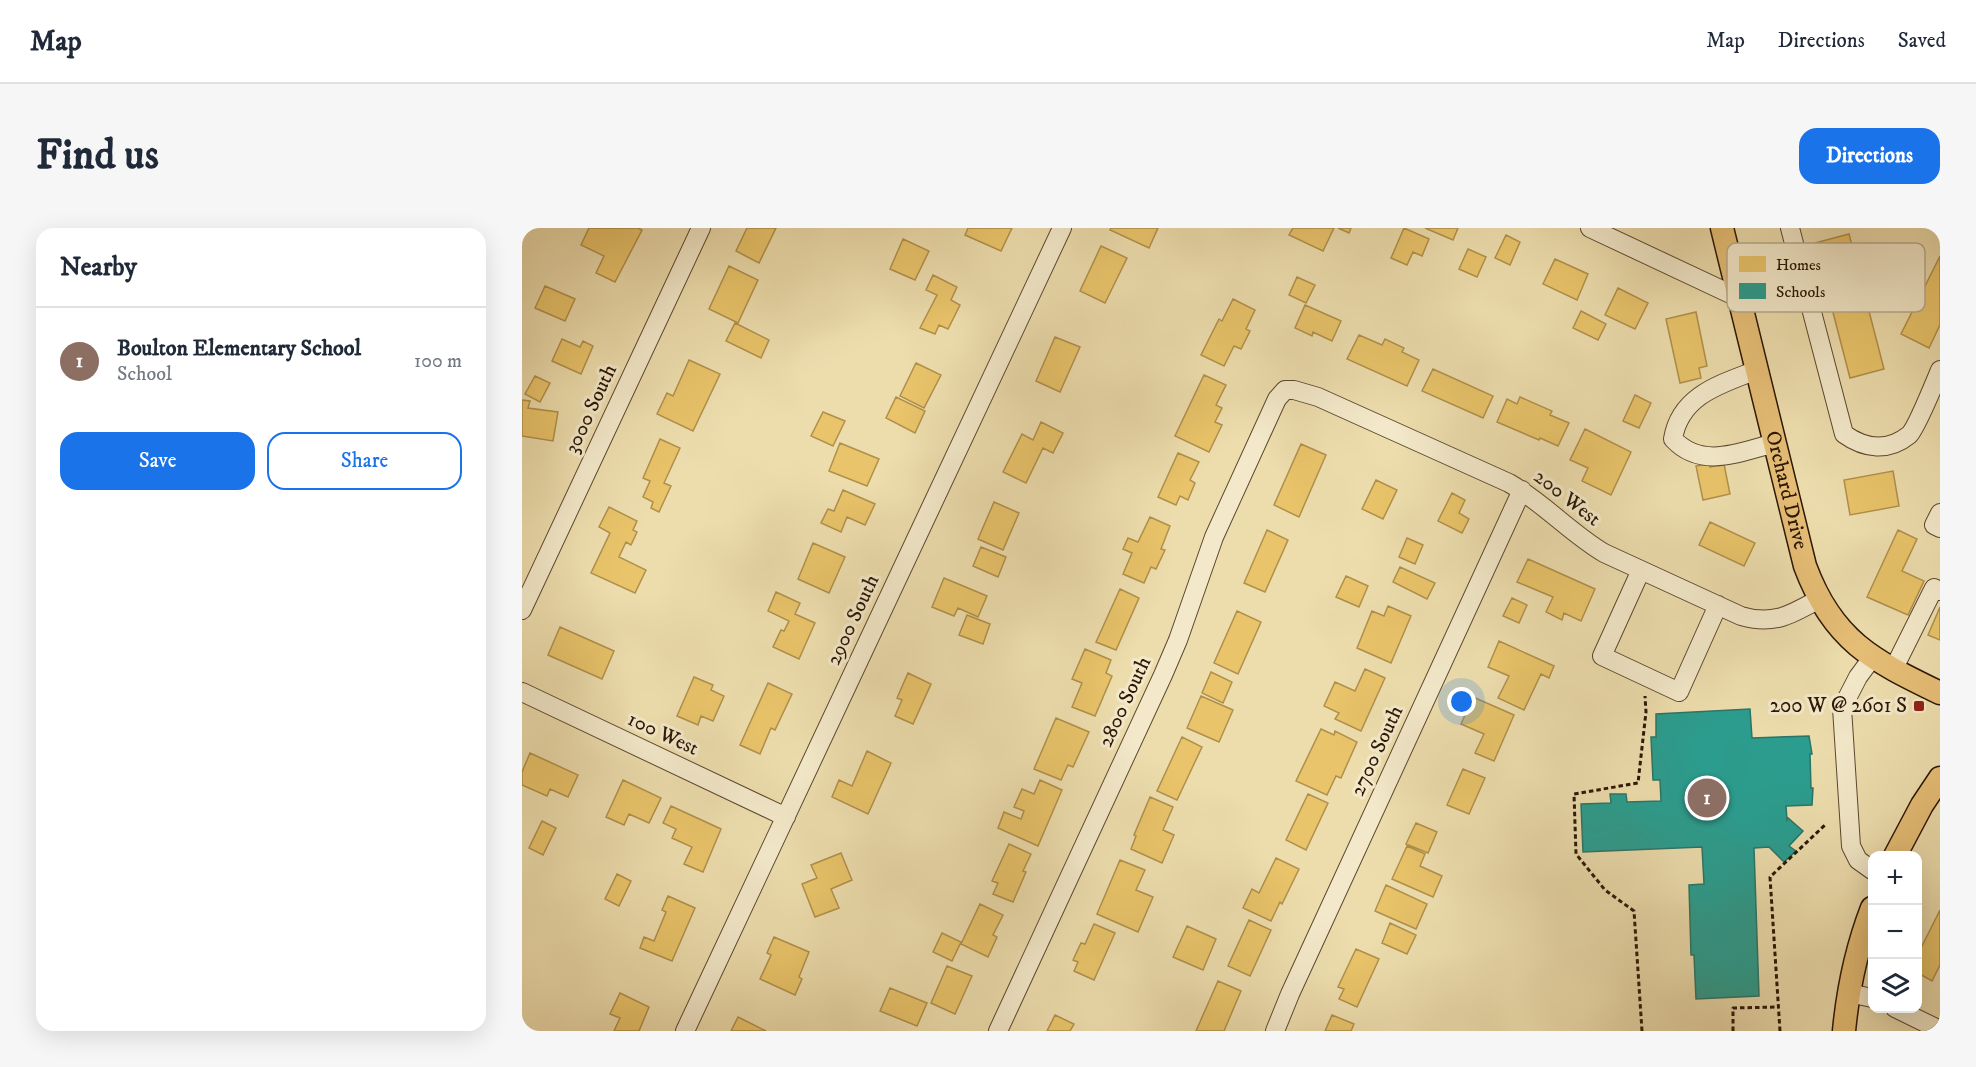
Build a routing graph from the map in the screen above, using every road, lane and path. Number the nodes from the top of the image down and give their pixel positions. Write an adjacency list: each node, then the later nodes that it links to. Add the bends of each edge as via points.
1 (701, 228): 22 (street, 3000 South)
2 (1062, 228): 29 (street, 2900 South)
3 (1590, 228): 8 (street)
4 (1722, 228): 7 (main road, Orchard Drive)
5 (1790, 228): 6 (street)
6 (1794, 243)
7 (1727, 250)
8 (1727, 292)
9 (1742, 312): 11 (main road, Orchard Drive)
10 (1812, 312): 12 (street, via 1844,434 1854,441 1870,447 1888,446 1910,434)
11 (1757, 370): 14 (main road, Orchard Drive); 14 (street, via 1701,394 1675,425 1673,439 1699,456 1718,457)
12 (1940, 370)
13 (1285, 390): 15 (street, 200 West, via 1318,397); 40 (street, 2800 South, via 1277,399 1214,537 1163,675)
14 (1775, 443): 20 (main road, Orchard Drive, via 1805,566)
15 (1522, 490): 18 (street, 200 West, via 1595,548); 41 (street, 2700 South)
16 (1940, 513): 17 (street, via 1934,525)
17 (1940, 528)
18 (1641, 570): 21 (street, 200 West); 21 (street, via 1602,656 1679,692)
19 (1940, 591): 24 (street, via 1934,588)
20 (1819, 598): 21 (street, 200 West, via 1772,620 1752,619); 23 (main road, Orchard Drive, via 1841,631)
21 (1719, 605)
22 (522, 610)
23 (1872, 658): 24 (main road, Orchard Drive); 32 (street, via 1842,708 1851,846 1858,860)
24 (1893, 670): 27 (main road, Orchard Drive)
25 (1644, 689): 42 (path, via 1646,712 1638,783 1574,794 1576,854 1605,890 1634,911)
26 (522, 692): 29 (street, 100 West)
27 (1940, 693)
28 (1940, 778): 31 (main road)
29 (786, 817): 39 (street, 2900 South)
30 (1826, 824): 36 (path, via 1770,877)
31 (1897, 851)
32 (1868, 867)
33 (1868, 920): 34 (main road)
34 (1849, 993): 35 (street); 45 (main road)
35 (1868, 998)
36 (1777, 1007): 43 (path, via 1733,1008); 44 (path)
37 (1905, 1013): 38 (street)
38 (1940, 1030)
39 (685, 1031)
40 (998, 1031)
41 (1275, 1031)
42 (1642, 1031)
43 (1733, 1031)
44 (1780, 1031)
45 (1844, 1031)

